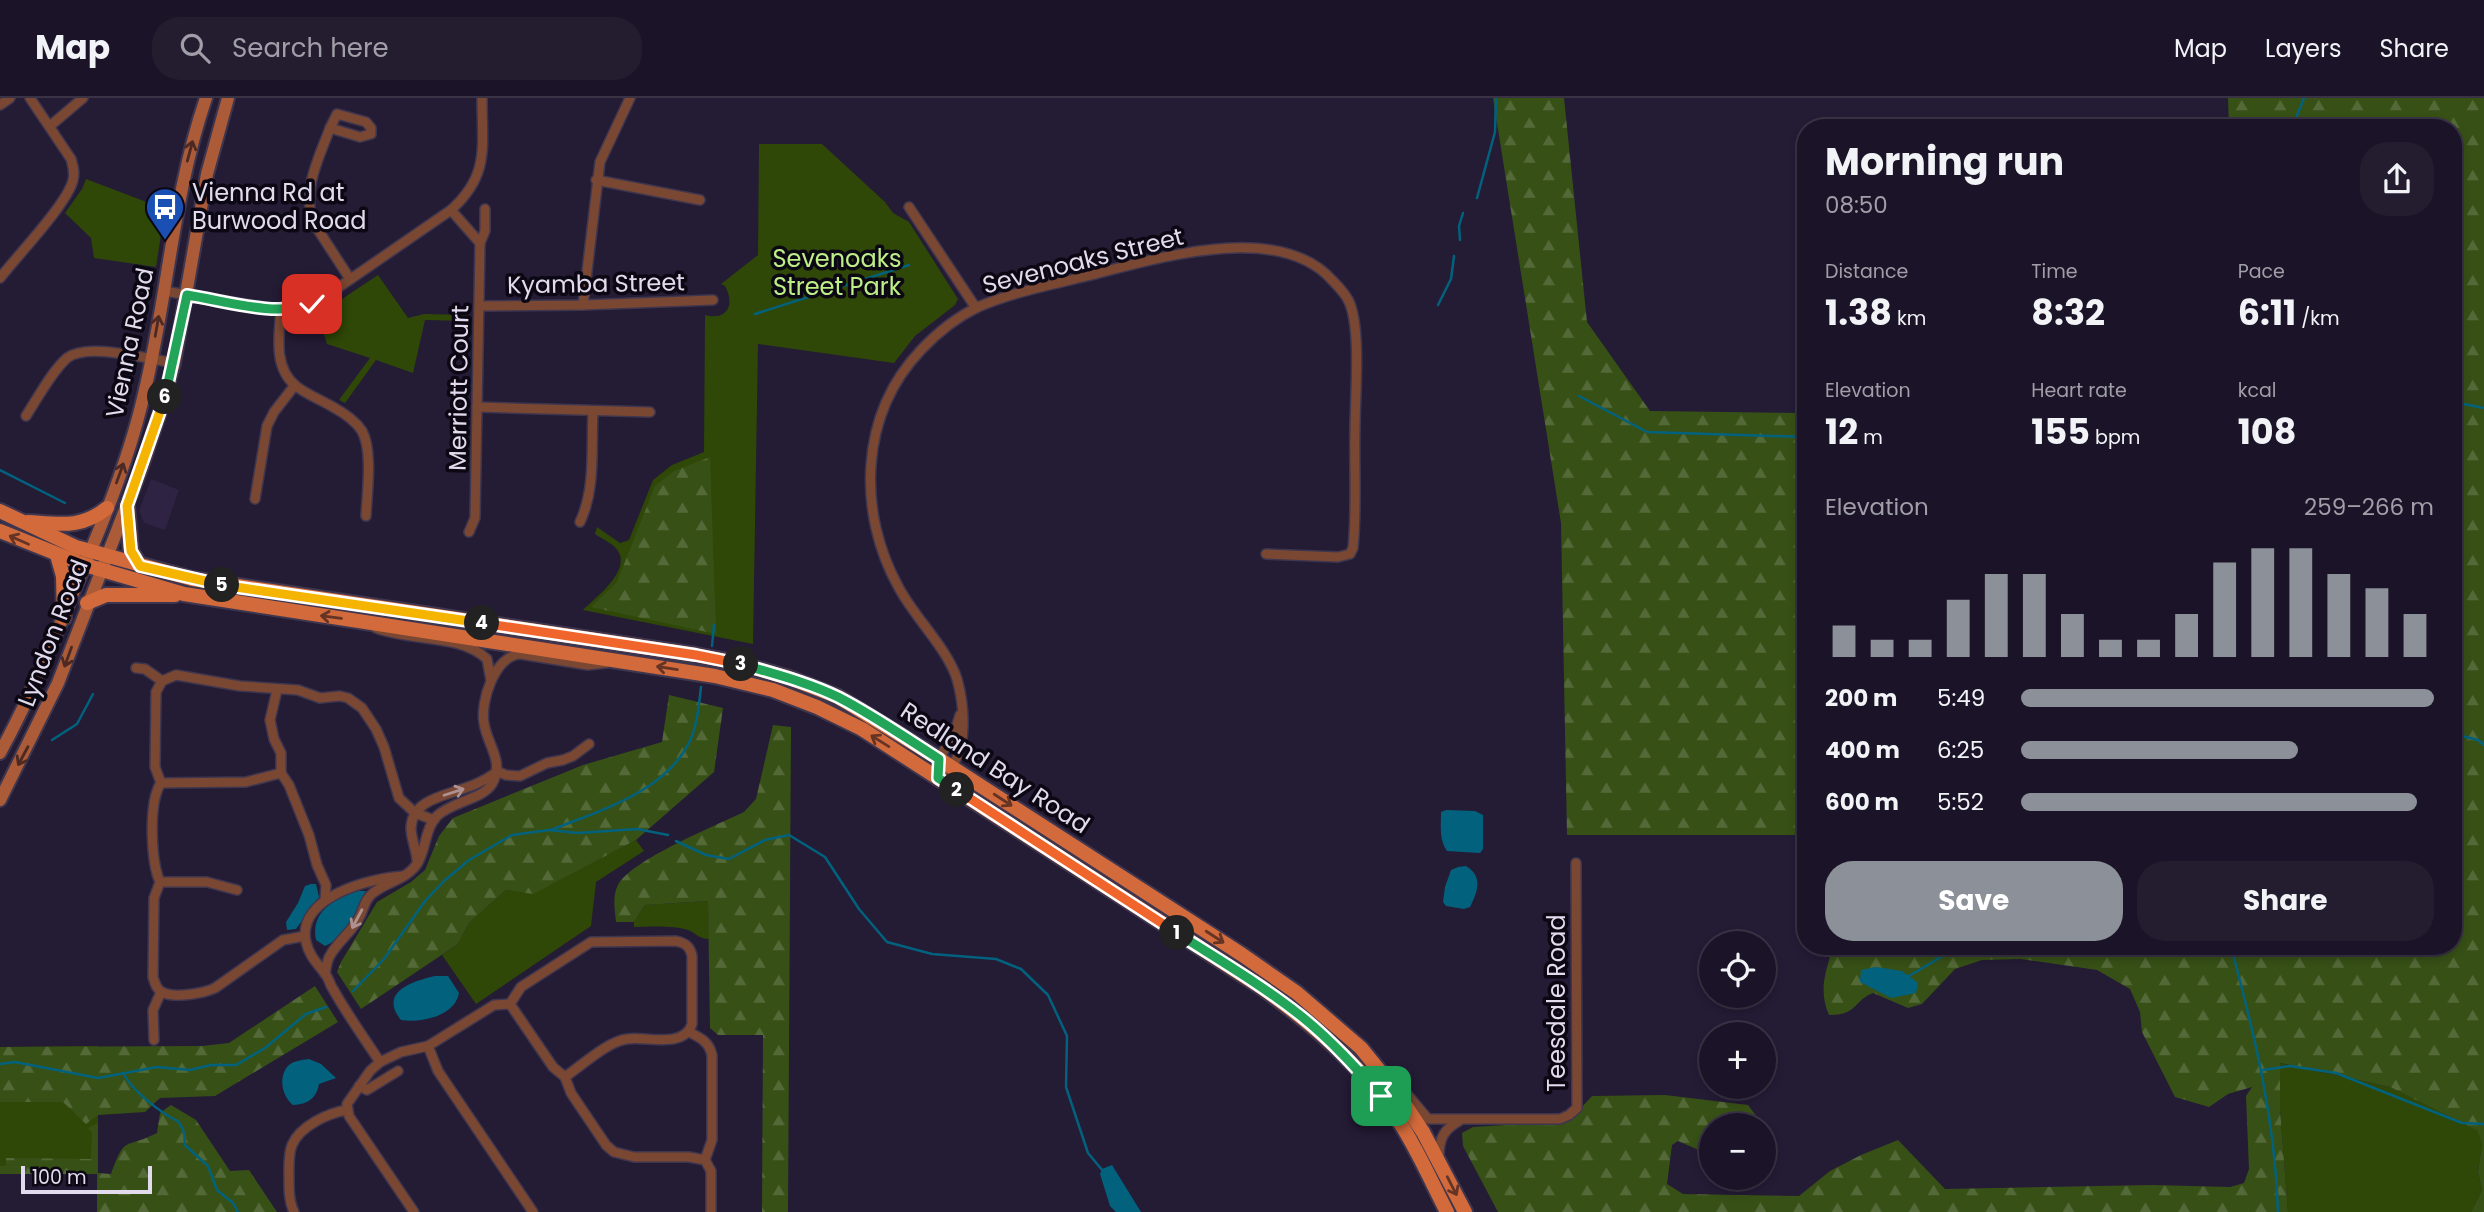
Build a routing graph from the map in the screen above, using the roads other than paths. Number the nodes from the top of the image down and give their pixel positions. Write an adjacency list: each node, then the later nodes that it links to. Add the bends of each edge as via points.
1 (9, 98): 8 (street)
2 (30, 98): 9 (street)
3 (83, 98): 9 (street)
4 (206, 98): 19 (main road, Vienna Road, one-way to 4, via 186,166)
5 (228, 98): 20 (main road, Vienna Road, via 207,174)
6 (482, 98): 15 (street, via 481,167 474,185)
7 (630, 98): 11 (street, via 606,145)
8 (0, 105)
9 (50, 126): 17 (street, via 71,159 74,180 65,198)
10 (330, 128): 18 (street, via 308,199 313,222)
11 (596, 180): 12 (street); 22 (street)
12 (700, 200)
13 (909, 207): 24 (street)
14 (485, 209): 16 (street, Merriott Court)
15 (451, 210): 16 (street); 18 (street)
16 (480, 243): 23 (street, Merriott Court)
17 (1, 275)
18 (350, 279): 25 (street, via 312,304)
19 (164, 291): 20 (street); 26 (main road, Vienna Road, one-way to 19)
20 (187, 295): 25 (street); 27 (main road, Vienna Road)
21 (713, 300): 22 (street, Kyamba Street)
22 (583, 305): 23 (street, Kyamba Street)
23 (480, 306): 29 (street, Merriott Court)
24 (976, 308): 42 (street, Sevenoaks Street, via 1017,293 1179,253 1286,252 1322,269 1350,304 1356,341 1354,539 1350,554); 56 (street, Sevenoaks Street, via 920,350 898,378 884,406 870,471 874,529 886,561 957,678)
25 (281, 310): 28 (street, via 282,365)
26 (152, 359): 27 (street); 32 (street, via 79,352 59,367); 35 (main road, Vienna Road, one-way to 26)
27 (174, 363): 34 (main road, Vienna Road)
28 (295, 385): 33 (street, via 267,426); 37 (street, via 348,416 361,431 368,450)
29 (477, 407): 30 (street); 41 (street, Merriott Court, via 475,518)
30 (593, 411): 31 (street); 39 (street, via 590,490)
31 (650, 412)
32 (26, 416)
33 (255, 499)
34 (127, 506): 45 (main road, Vienna Road); 46 (main road, via 131,551)
35 (107, 508): 38 (main road, via 81,523); 44 (main road, Vienna Road)
36 (0, 511): 38 (main road, Redland Bay Road)
37 (366, 516)
38 (20, 521): 44 (main road, Redland Bay Road)
39 (580, 522)
40 (0, 531): 43 (main road, Redland Bay Road, one-way to 40)
41 (469, 531)
42 (1266, 554)
43 (57, 555): 44 (main road, Redland Bay Road); 49 (main road)
44 (88, 558): 45 (main road, Redland Bay Road); 49 (main road, Lyndon Road)
45 (103, 563): 46 (main road, Redland Bay Road); 47 (main road, Redland Bay Road); 48 (main road, Lyndon Road)
46 (140, 566): 59 (main road, Redland Bay Road, via 248,589 737,663 838,697)
47 (184, 594): 48 (main road, via 106,595); 50 (main road, Redland Bay Road, one-way to 47)
48 (87, 603): 64 (main road, Lyndon Road, one-way to 64, via 46,711)
49 (64, 618): 58 (main road, Lyndon Road)
50 (358, 621): 51 (main road, Redland Bay Road); 54 (street, via 392,634 470,647 487,659)
51 (622, 661): 54 (street, via 588,665 512,655 502,662); 62 (main road, Redland Bay Road, one-way to 51, via 862,729 773,690)
52 (136, 668): 53 (street)
53 (162, 681): 55 (street, via 185,676); 63 (street, via 156,692 155,767)
54 (491, 683): 61 (street, via 483,714 496,754)
55 (276, 690): 60 (street, via 270,720 281,753); 65 (street, via 298,690 320,698 340,696 362,708 384,747 399,798)
56 (961, 710): 59 (street, Sevenoaks Street); 59 (street, Sevenoaks Street, via 961,745)
57 (589, 744): 61 (street, via 573,756 520,776)
58 (0, 753)
59 (945, 763): 62 (street, Sevenoaks Street); 62 (street, Sevenoaks Street); 86 (main road, Redland Bay Road, one-way to 86, via 1241,954 1335,1024)
60 (281, 773): 63 (street, via 246,782); 71 (street)
61 (495, 773): 65 (street, one-way to 61, via 432,799); 66 (street, via 488,788 449,807)
62 (938, 778): 97 (main road, Redland Bay Road, via 1302,1017 1381,1096)
63 (160, 783): 70 (street, via 154,802 153,863)
64 (0, 800)
65 (415, 813): 66 (street); 67 (street, via 411,828)
66 (434, 820): 67 (street)
67 (418, 863): 69 (street)
68 (1576, 863): 90 (street, Teesdale Road, via 1577,1108 1560,1119)
69 (402, 876): 73 (street); 76 (street, one-way to 76, via 371,894 350,933)
70 (160, 882): 72 (street, via 207,882); 79 (street, via 154,898 153,977)
71 (326, 885): 73 (street); 74 (street)
72 (237, 890)
73 (338, 891): 74 (street)
74 (325, 900): 75 (street, via 308,922)
75 (305, 936): 77 (street); 79 (street, via 283,940 206,992)
76 (330, 954): 77 (street); 78 (street)
77 (312, 957): 78 (street)
78 (325, 974): 84 (street)
79 (161, 992): 82 (street, via 153,1010)
80 (510, 1004): 81 (street, via 521,987 591,943 676,941 690,948 692,956); 83 (street, via 494,1005); 87 (street, via 553,1067)
81 (689, 1032): 87 (street, via 678,1039 616,1042); 92 (street, via 704,1040 712,1055 712,1140)
82 (154, 1040)
83 (428, 1046): 84 (street); 95 (street, via 438,1071)
84 (380, 1062): 88 (street)
85 (398, 1071): 88 (street, via 367,1090)
86 (1380, 1072): 90 (street, Teesdale Road, via 1396,1082 1428,1119); 91 (main road, Redland Bay Road)
87 (565, 1077): 92 (street, via 571,1093 614,1152)
88 (359, 1086): 89 (street)
89 (347, 1110): 93 (street, via 327,1115 294,1142 289,1184); 94 (street)
90 (1461, 1120): 91 (street, via 1444,1133)
91 (1438, 1159): 98 (main road, Redland Bay Road, one-way to 98)
92 (705, 1160): 96 (street, via 711,1171)
93 (294, 1212)
94 (414, 1212)
95 (533, 1212)
96 (711, 1212)
97 (1447, 1212)
98 (1465, 1212)

